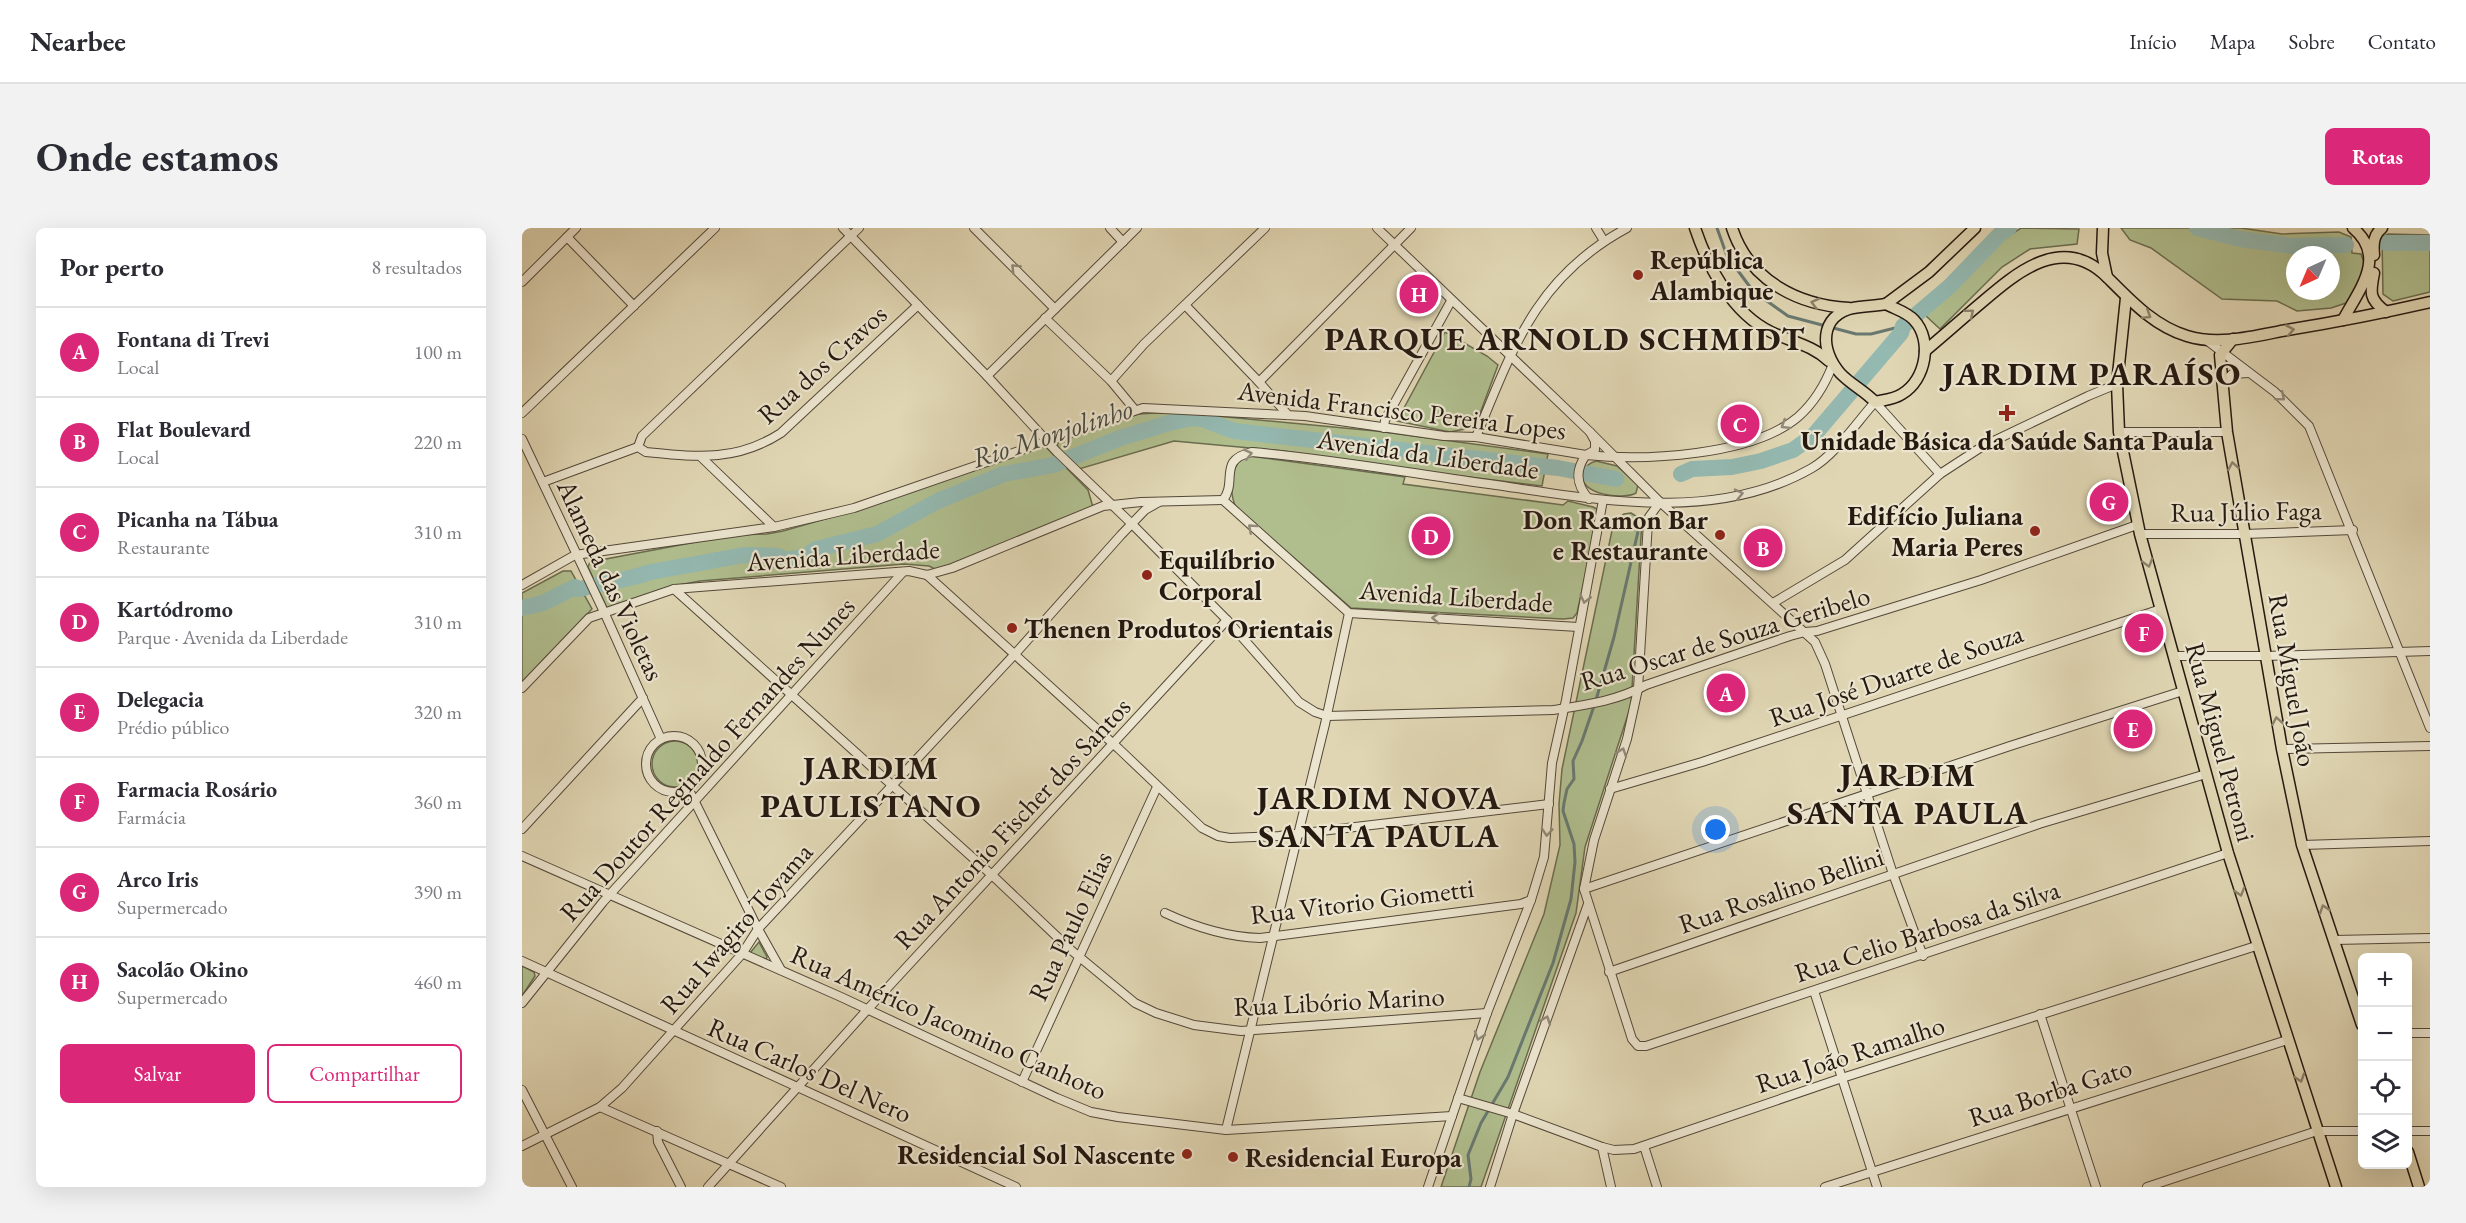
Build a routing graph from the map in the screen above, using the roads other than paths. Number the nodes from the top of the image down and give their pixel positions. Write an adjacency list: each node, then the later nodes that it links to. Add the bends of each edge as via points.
1 (576, 228): 20 (street)
2 (715, 228): 31 (street)
3 (843, 228): 19 (street, Rua Oscar de Souza Geribelo)
4 (859, 228): 19 (street)
5 (974, 228): 34 (street, one-way to 5)
6 (1110, 228): 22 (street)
7 (1137, 228): 22 (street)
8 (1265, 228): 32 (street)
9 (1377, 228): 23 (street)
10 (1411, 228): 23 (street)
11 (1596, 228): 21 (street)
12 (1627, 228): 21 (street)
13 (1695, 228): 43 (main road, via 1718,279 1745,313 1771,332 1805,344)
14 (1975, 228): 29 (main road, via 1929,272)
15 (2103, 228): 24 (main road, via 2102,253)
16 (2353, 228): 37 (main road, via 2362,236 2369,263 2363,288)
17 (2382, 228): 35 (main road, via 2373,244 2371,294 2374,303)
18 (1733, 229): 33 (main road, one-way to 18, via 1803,301 1780,289 1749,260)
19 (851, 236): 30 (street, Rua Oscar de Souza Geribelo); 61 (street, via 642,436)
20 (567, 237): 25 (street); 31 (street)
21 (1604, 241): 42 (street, via 1544,298)
22 (1123, 242): 34 (street)
23 (1393, 244): 27 (street); 47 (street)
24 (2107, 277): 26 (main road); 40 (main road, one-way to 24, via 2010,278 2039,262 2084,261)
25 (522, 282)
26 (2126, 298): 38 (main road, one-way to 38, via 2173,330); 48 (main road, Rua Miguel Petroni)
27 (1451, 301): 42 (street); 54 (street)
28 (2430, 302): 35 (main road)
29 (1886, 304): 33 (main road); 40 (main road, via 1905,313 1921,329)
30 (918, 305): 45 (street, Rua Oscar de Souza Geribelo); 63 (street, Rua dos Cravos, via 781,433 735,454)
31 (634, 306): 52 (street)
32 (1186, 306): 46 (street); 47 (street)
33 (1852, 308): 43 (main road, via 1831,320 1826,337 1827,355)
34 (1055, 309): 36 (street)
35 (2386, 312): 37 (main road)
36 (1045, 318): 45 (street); 46 (street)
37 (2343, 320): 39 (main road, one-way to 37)
38 (2205, 339): 39 (main road); 41 (street)
39 (2233, 339): 41 (main road)
40 (1925, 351): 50 (main road, via 1910,388 1902,394)
41 (2221, 351): 44 (street); 49 (main road, Rua Miguel João)
42 (1509, 356): 55 (street); 58 (street)
43 (1833, 364): 50 (main road); 64 (street, one-way to 64, via 1816,398 1778,430 1710,451)
44 (2249, 373): 49 (street, via 2232,374); 76 (street, one-way to 76, via 2291,405 2309,426)
45 (987, 376): 60 (street, Rua Oscar de Souza Geribelo)
46 (1111, 381): 51 (street)
47 (1259, 382): 53 (street)
48 (2117, 384): 56 (main road, Rua Miguel Petroni); 65 (street, via 1983,446)
49 (2222, 384): 57 (main road, Rua Miguel João)
50 (1871, 398): 65 (street); 71 (street, one-way to 50, via 1732,496 1812,468 1837,447)
51 (1135, 410): 53 (street, Avenida Francisco Pereira Lopes, via 1155,407); 60 (street, Avenida Francisco Pereira Lopes)
52 (522, 413)
53 (1288, 415): 54 (street, Avenida Francisco Pereira Lopes)
54 (1384, 428): 58 (street, Avenida Francisco Pereira Lopes)
55 (1590, 432): 62 (street, via 1595,450); 64 (street)
56 (2119, 432): 57 (street); 75 (main road, Rua Miguel Petroni)
57 (2227, 432): 77 (main road, Rua Miguel João, one-way to 57)
58 (1476, 437): 62 (street, Avenida Francisco Pereira Lopes)
59 (522, 439): 66 (street, Alameda das Violetas)
60 (1047, 441): 72 (street, Rua Oscar de Souza Geribelo); 74 (street, Avenida Francisco Pereira Lopes, via 854,508)
61 (638, 447): 63 (street, Rua dos Cravos, via 646,452); 66 (street)
62 (1586, 455): 64 (street, Avenida Francisco Pereira Lopes); 67 (street, via 1578,482)
63 (701, 457): 74 (street)
64 (1618, 459): 71 (street)
65 (1940, 474): 83 (street, via 1845,560)
66 (543, 482): 78 (street, Alameda das Violetas)
67 (1586, 496): 68 (street, Avenida da Liberdade, one-way to 67, via 1234,459 1252,452); 69 (street, Avenida da Liberdade)
68 (1223, 500): 70 (street, Avenida Liberdade); 85 (street, Avenida Liberdade, one-way to 68)
69 (1603, 500): 71 (street, Avenida da Liberdade); 88 (street, one-way to 88)
70 (1159, 502): 72 (street, Avenida Liberdade); 73 (street, Rua Iwagiro Toyama)
71 (1660, 502): 83 (street); 96 (street, via 1648,522)
72 (1111, 506): 73 (street, Rua Oscar de Souza Geribelo); 80 (street, Avenida Liberdade, via 1091,510 971,562)
73 (1132, 524): 87 (street, Rua Oscar de Souza Geribelo); 92 (street, Rua Iwagiro Toyama)
74 (774, 527): 78 (street, Avenida Francisco Pereira Lopes)
75 (2139, 529): 77 (street, Rua Júlio Faga); 84 (main road, Rua Miguel Petroni, one-way to 84); 89 (street, Rua Oscar de Souza Geribelo)
76 (2353, 530): 77 (street, Rua Júlio Faga); 91 (street)
77 (2244, 534): 94 (main road, Rua Miguel João)
78 (575, 555): 81 (street, Avenida Francisco Pereira Lopes); 86 (street, Alameda das Violetas)
79 (903, 572): 80 (street, Avenida Liberdade); 82 (street, Avenida Liberdade); 98 (street, Rua Doutor Reginaldo Fernandes Nunes)
80 (927, 575): 92 (street)
81 (522, 585)
82 (674, 589): 86 (street, Avenida Liberdade); 98 (street, Rua Libório Marino)
83 (1773, 603): 89 (street)
84 (2161, 609): 93 (main road, Rua Miguel Petroni); 101 (street, Rua José Duarte de Souza)
85 (1349, 613): 88 (street, Avenida Liberdade, one-way to 85); 102 (street)
86 (605, 614): 95 (street, Avenida Liberdade, via 589,618); 99 (street, Alameda das Violetas)
87 (1227, 620): 102 (street, Rua Oscar de Souza Geribelo, via 1299,702); 105 (street, Rua Antonio Fischer dos Santos)
88 (1578, 627): 100 (street)
89 (1805, 632): 96 (street, Rua Oscar de Souza Geribelo); 101 (street, via 1815,642)
90 (2430, 651): 91 (street)
91 (2402, 653): 94 (street); 103 (street)
92 (1015, 654): 105 (street); 109 (street, Rua Iwagiro Toyama)
93 (2174, 656): 94 (street); 97 (main road, Rua Miguel Petroni)
94 (2266, 656): 107 (main road, Rua Miguel João, one-way to 94)
95 (522, 688)
96 (1638, 689): 100 (street, Rua Oscar de Souza Geribelo); 112 (street, one-way to 96)
97 (2183, 692): 108 (main road, Rua Miguel Petroni); 113 (street)
98 (792, 696): 109 (street, Rua Libório Marino); 114 (street, Rua Doutor Reginaldo Fernandes Nunes)
99 (643, 698): 104 (street, Alameda das Violetas); 116 (street)
100 (1564, 708): 102 (street, Rua Oscar de Souza Geribelo); 115 (street)
101 (1841, 715): 112 (street, Rua José Duarte de Souza); 113 (street)
102 (1327, 716): 117 (street)
103 (2430, 728)
104 (661, 739): 111 (street, via 682,737 698,750 701,771); 111 (street, via 647,756 650,777 667,790)
105 (1114, 745): 110 (street); 123 (street, Rua Antonio Fischer dos Santos)
106 (2430, 746): 107 (street)
107 (2282, 749): 119 (main road, Rua Miguel João)
108 (2206, 774): 120 (main road, Rua Miguel Petroni); 122 (street, Rua Rosalino Bellini, via 2039,824)
109 (892, 786): 123 (street, Rua Libório Marino); 129 (street, Rua Iwagiro Toyama)
110 (1157, 787): 117 (street, via 1202,828 1218,836); 135 (street, Rua Paulo Elias)
111 (688, 788): 114 (street)
112 (1610, 789): 124 (street)
113 (1869, 794): 122 (street); 124 (street)
114 (696, 801): 125 (street, Rua Doutor Reginaldo Fernandes Nunes); 129 (street)
115 (1549, 804): 117 (street); 126 (street, one-way to 126, via 1544,858)
116 (522, 829)
117 (1298, 834): 130 (street)
118 (2430, 841): 119 (street)
119 (2302, 845): 132 (main road, Rua Miguel João, one-way to 119)
120 (2228, 853): 133 (main road, Rua Miguel Petroni, one-way to 133); 136 (street, Rua Celio Barbosa da Silva)
121 (522, 856): 125 (street, Rua Américo Jacomino Canhoto)
122 (1893, 874): 136 (street); 140 (street, Rua Rosalino Bellini)
123 (993, 876): 135 (street, Rua Libório Marino); 143 (street, Rua Antonio Fischer dos Santos)
124 (1584, 890): 127 (street)
125 (609, 895): 134 (street, Rua Américo Jacomino Canhoto); 139 (street, Rua Doutor Reginaldo Fernandes Nunes)
126 (1531, 900): 130 (street, Rua Vitorio Giometti); 145 (street)
127 (1588, 903): 140 (street); 159 (street, one-way to 127)
128 (1165, 913): 130 (street, Rua Vitorio Giometti, via 1221,933 1245,938)
129 (758, 928): 134 (street, Rua Iwagiro Toyama); 138 (street)
130 (1273, 936): 147 (street)
131 (2430, 938): 132 (street)
132 (2334, 940): 144 (main road, Rua Miguel João)
133 (2256, 946): 146 (street, Rua João Ramalho); 151 (main road, Rua Miguel Petroni)
134 (742, 954): 138 (street, Rua Américo Jacomino Canhoto); 148 (street, Rua Iwagiro Toyama)
135 (1078, 956): 147 (street, Rua Libório Marino, via 1126,998 1156,1013 1194,1025); 153 (street, Rua Paulo Elias)
136 (1923, 956): 141 (street, Rua Celio Barbosa da Silva)
137 (522, 961): 139 (street, Rua Carlos Del Nero)
138 (781, 971): 143 (street, Rua Américo Jacomino Canhoto)
139 (546, 972): 142 (street, Rua Doutor Reginaldo Fernandes Nunes); 148 (street, Rua Carlos Del Nero)
140 (1609, 972): 141 (street, Rua Celio Barbosa da Silva, via 1632,1039 1638,1046)
141 (1814, 991): 152 (street)
142 (522, 1003)
143 (867, 1010): 153 (street, Rua Américo Jacomino Canhoto); 154 (street, Rua Antonio Fischer dos Santos)
144 (2358, 1012)
145 (1486, 1013): 147 (street, Rua Libório Marino); 156 (street, one-way to 156)
146 (2040, 1014): 152 (street, Rua João Ramalho); 158 (street)
147 (1251, 1030): 161 (street)
148 (674, 1031): 154 (street, Rua Carlos Del Nero); 157 (street, Rua Iwagiro Toyama)
149 (2412, 1033): 150 (street)
150 (2430, 1033)
151 (2287, 1040): 158 (street, Rua Borba Gato); 163 (main road, Rua Miguel Petroni, one-way to 163)
152 (1842, 1078): 169 (street, Rua João Ramalho); 173 (street)
153 (1022, 1082): 161 (street, Rua Américo Jacomino Canhoto, via 1091,1112)
154 (799, 1086): 171 (street, Rua Antonio Fischer dos Santos); 178 (street, Rua Carlos Del Nero)
155 (522, 1090): 167 (street)
156 (1458, 1098): 159 (street, Rua João Ramalho); 160 (street)
157 (600, 1107): 162 (street); 167 (street, Rua Iwagiro Toyama)
158 (2071, 1107): 173 (street, Rua Borba Gato); 185 (street)
159 (1513, 1114): 170 (street, Rua João Ramalho); 180 (street)
160 (1452, 1116): 161 (street, Rua Américo Jacomino Canhoto); 179 (street)
161 (1226, 1130)
162 (657, 1131): 171 (street); 175 (street, via 657,1142)
163 (2317, 1131): 164 (street); 186 (street); 187 (main road, Rua Miguel Petroni)
164 (2358, 1131)
165 (2412, 1131): 166 (street)
166 (2430, 1131)
167 (544, 1133): 168 (street, Rua Iwagiro Toyama); 174 (street)
168 (522, 1146)
169 (1644, 1146): 170 (street, Rua João Ramalho); 182 (street)
170 (1602, 1148): 181 (street)
171 (729, 1164): 176 (street, Rua Antonio Fischer dos Santos); 177 (street)
172 (2412, 1165): 188 (main road)
173 (1872, 1172): 183 (street, Rua Borba Gato); 184 (street)
174 (572, 1187)
175 (681, 1187)
176 (708, 1187)
177 (781, 1187)
178 (1016, 1187)
179 (1428, 1187)
180 (1490, 1187)
181 (1611, 1187)
182 (1657, 1187)
183 (1825, 1187)
184 (1877, 1187)
185 (2096, 1187)
186 (2147, 1187)
187 (2336, 1187)
188 (2419, 1187)

